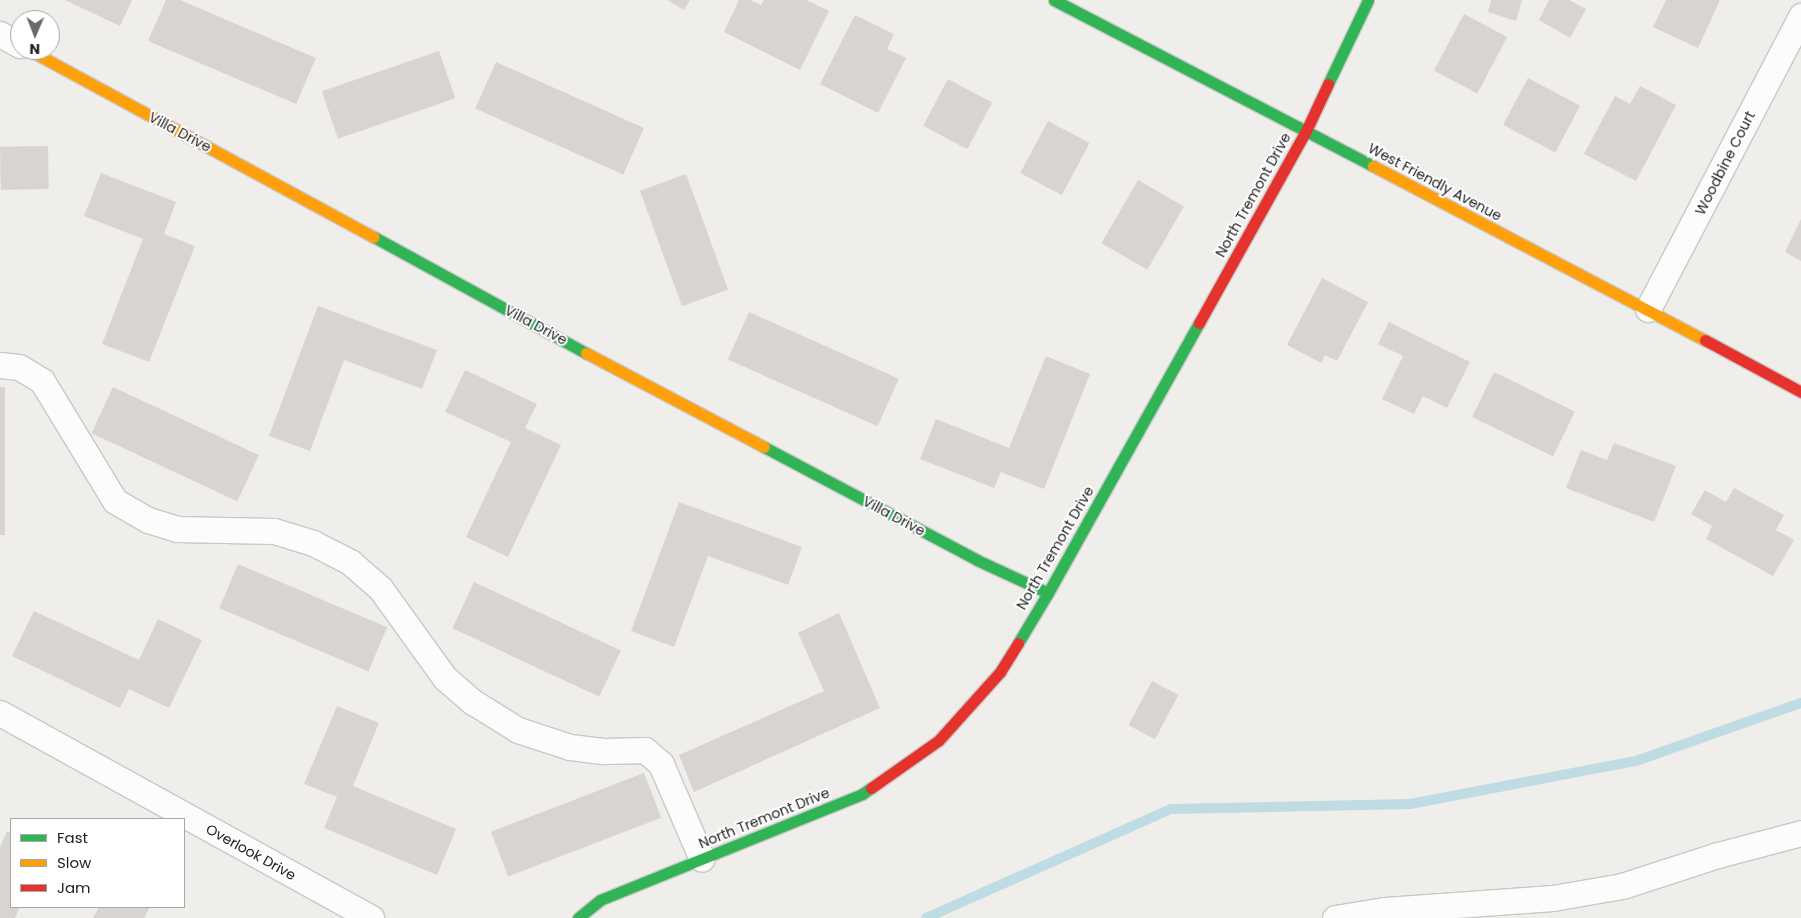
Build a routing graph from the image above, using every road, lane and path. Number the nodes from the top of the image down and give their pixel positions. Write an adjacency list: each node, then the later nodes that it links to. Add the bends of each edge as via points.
1 (1054, 0): 5 (street, West Friendly Avenue)
2 (1368, 0): 5 (street, North Tremont Drive)
3 (1801, 16): 6 (street, Woodbine Court)
4 (47, 60): 9 (street, Villa Drive, via 644,384 978,560)
5 (1306, 131): 6 (street, West Friendly Avenue); 9 (street, North Tremont Drive)
6 (1648, 310): 8 (street, West Friendly Avenue)
7 (0, 366): 12 (street, via 19,367 42,381 115,501 148,520 177,529 274,530 313,543 350,562 380,588 445,678 473,702 518,730 570,747 605,751 645,750 661,764)
8 (1801, 392)
9 (1048, 593): 12 (street, North Tremont Drive, via 1000,672 939,740 862,794)
10 (0, 713): 14 (street, Overlook Drive)
11 (1801, 833): 13 (street, via 1622,886 1553,898 1385,910)
12 (702, 859): 15 (street, North Tremont Drive, via 600,900)
13 (1341, 917)
14 (371, 918)
15 (578, 918)

